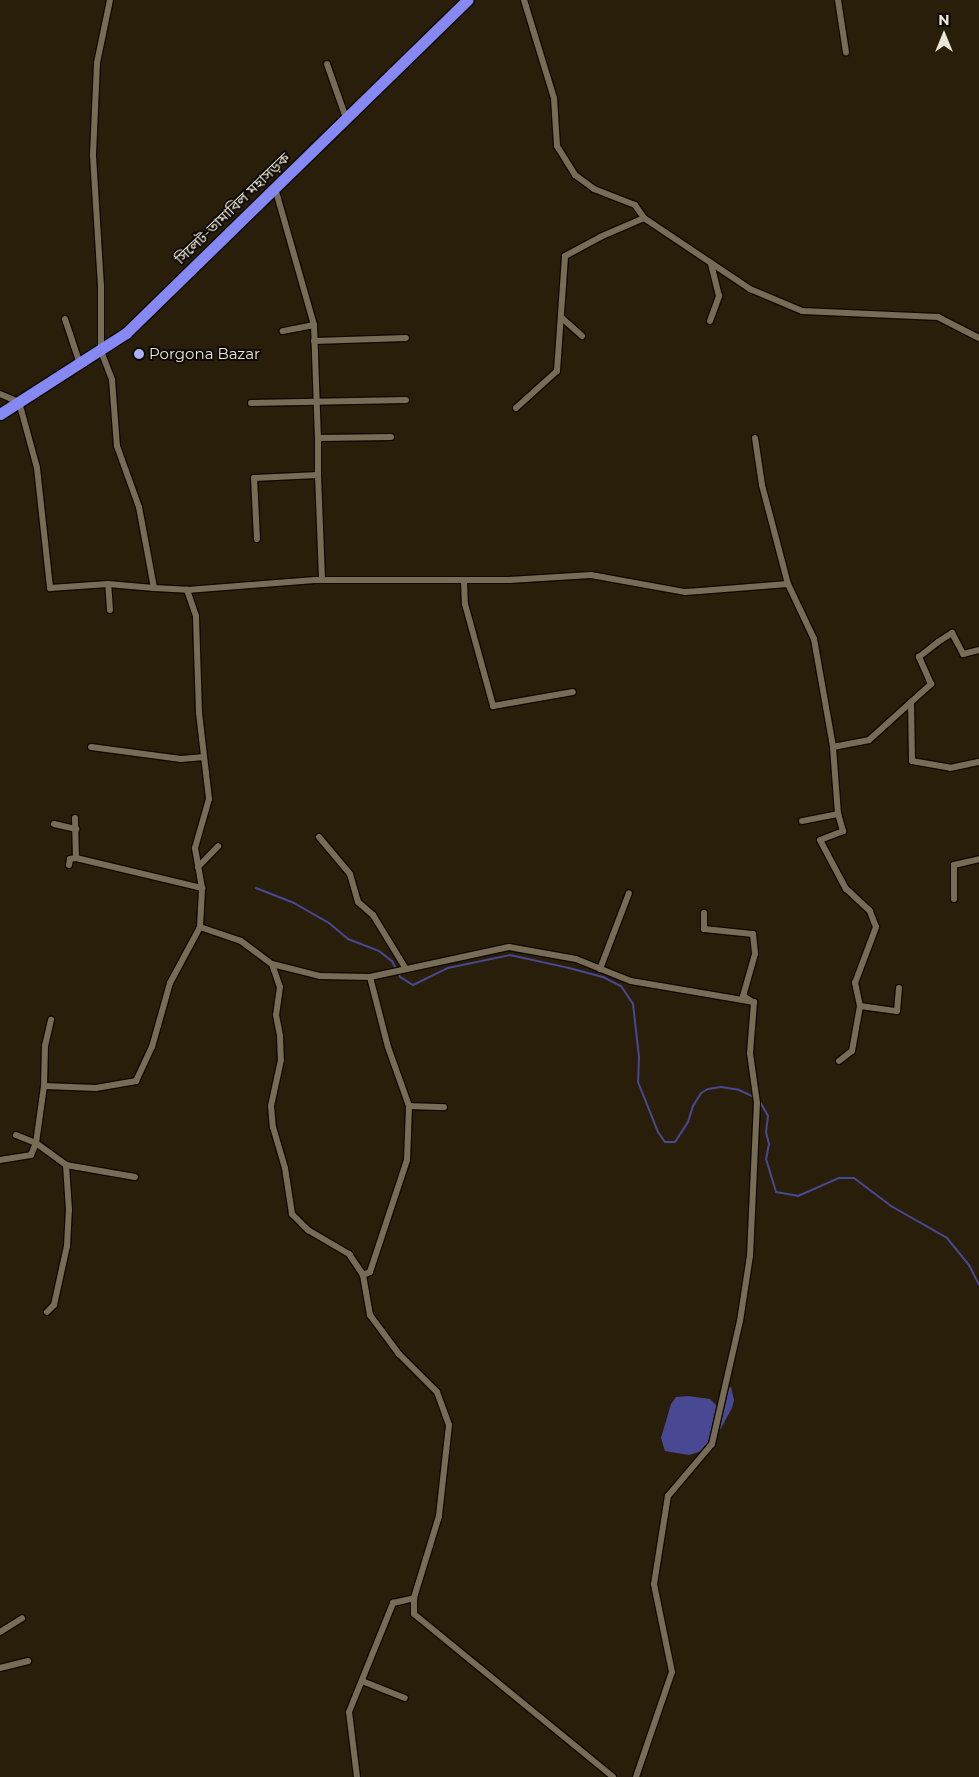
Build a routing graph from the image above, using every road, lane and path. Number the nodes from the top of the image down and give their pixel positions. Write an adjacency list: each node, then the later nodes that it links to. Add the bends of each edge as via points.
1 (110, 0): 20 (street, via 97,63 93,156 101,286)
2 (466, 0): 7 (highway, সিলেট-তামাবিল মহাসড়ক)
3 (524, 0): 9 (street, via 554,98 557,146 575,175 594,189 635,205)
4 (838, 0): 5 (street)
5 (846, 52)
6 (327, 64): 7 (street)
7 (346, 118): 8 (highway, সিলেট-তামাবিল মহাসড়ক)
8 (275, 188): 14 (street); 20 (highway, সিলেট-তামাবিল মহাসড়ক, via 126,333)
9 (644, 218): 10 (street); 11 (street, via 565,256)
10 (711, 263): 13 (street, via 719,296); 18 (street, via 750,289 802,311 938,317)
11 (562, 318): 16 (street); 27 (street, via 557,370)
12 (65, 320): 21 (street)
13 (710, 321)
14 (314, 325): 15 (street); 19 (street)
15 (283, 331)
16 (582, 336)
17 (406, 338): 19 (street)
18 (979, 338)
19 (314, 341): 25 (street)
20 (101, 351): 21 (highway, সিলেট-তামাবিল মহাসড়ক); 38 (street, via 112,380 117,446 139,507)
21 (80, 364): 24 (highway, সিলেট-তামাবিল মহাসড়ক)
22 (0, 394): 24 (street)
23 (406, 400): 25 (street)
24 (19, 402): 28 (highway, সিলেট-তামাবিল মহাসড়ক); 36 (street, via 37,468 50,588)
25 (317, 402): 26 (street); 30 (street)
26 (251, 403)
27 (516, 408)
28 (0, 414)
29 (391, 437): 30 (street)
30 (318, 438): 32 (street)
31 (755, 438): 37 (street, via 762,485)
32 (318, 475): 33 (street, via 254,478); 34 (street)
33 (257, 539)
34 (322, 580): 35 (street); 39 (street)
35 (464, 580): 37 (street, via 591,575 685,592); 42 (street, via 465,604 493,706)
36 (108, 584): 38 (street); 40 (street)
37 (788, 584): 45 (street, via 814,639)
38 (154, 588): 39 (street)
39 (188, 590): 46 (street, via 196,616)
40 (110, 610)
41 (979, 650): 43 (street, via 963,654 952,633 918,657 931,684)
42 (573, 692)
43 (911, 702): 45 (street, via 869,740); 47 (street, via 912,761 950,768)
44 (91, 746): 46 (street, via 181,759)
45 (833, 748): 48 (street)
46 (204, 757): 58 (street, via 208,800 195,848)
47 (979, 762)
48 (838, 814): 50 (street); 70 (street, via 843,831 820,840 846,889 870,911 876,927 854,983)
49 (75, 818): 52 (street)
50 (802, 821)
51 (54, 824): 52 (street)
52 (76, 829): 55 (street)
53 (319, 837): 66 (street, via 350,874 358,902 373,915)
54 (218, 846): 58 (street)
55 (76, 858): 57 (street, via 70,859); 59 (street)
56 (979, 859): 61 (street, via 954,865)
57 (69, 865)
58 (198, 867): 59 (street)
59 (202, 888): 63 (street)
60 (629, 893): 65 (street)
61 (954, 899)
62 (704, 913): 69 (street, via 704,929 753,934 755,954 743,996)
63 (200, 926): 64 (street, via 241,941); 73 (street, via 170,983 152,1047 136,1081 96,1088)
64 (272, 964): 67 (street, via 320,976); 81 (street, via 280,987 276,1015 280,1060 271,1106 292,1214 308,1230 349,1254)
65 (600, 969): 66 (street, via 576,960 509,947); 69 (street, via 631,982)
66 (406, 970): 67 (street)
67 (370, 977): 74 (street, via 388,1047)
68 (899, 988): 70 (street, via 897,1011)
69 (754, 1002): 92 (street, via 750,1053 757,1103 750,1256 712,1444 668,1496 654,1584 672,1672)
70 (860, 1006): 72 (street, via 852,1051)
71 (51, 1020): 73 (street, via 45,1046)
72 (838, 1061)
73 (44, 1086): 77 (street)
74 (409, 1106): 75 (street); 81 (street, via 407,1160 370,1272)
75 (444, 1107)
76 (16, 1135): 77 (street)
77 (36, 1142): 78 (street, via 31,1154); 79 (street)
78 (0, 1160)
79 (66, 1164): 80 (street); 82 (street, via 67,1246 54,1306)
80 (135, 1177)
81 (363, 1275): 83 (street, via 370,1315 399,1354 437,1392 449,1425 440,1516)
82 (47, 1312)
83 (414, 1598): 88 (street, via 393,1603); 91 (street, via 414,1614)
84 (22, 1618): 85 (street)
85 (0, 1632)
86 (28, 1661): 87 (street)
87 (0, 1668)
88 (362, 1681): 89 (street); 90 (street, via 349,1712)
89 (405, 1698)
90 (357, 1777)
91 (612, 1777)
92 (636, 1777)

